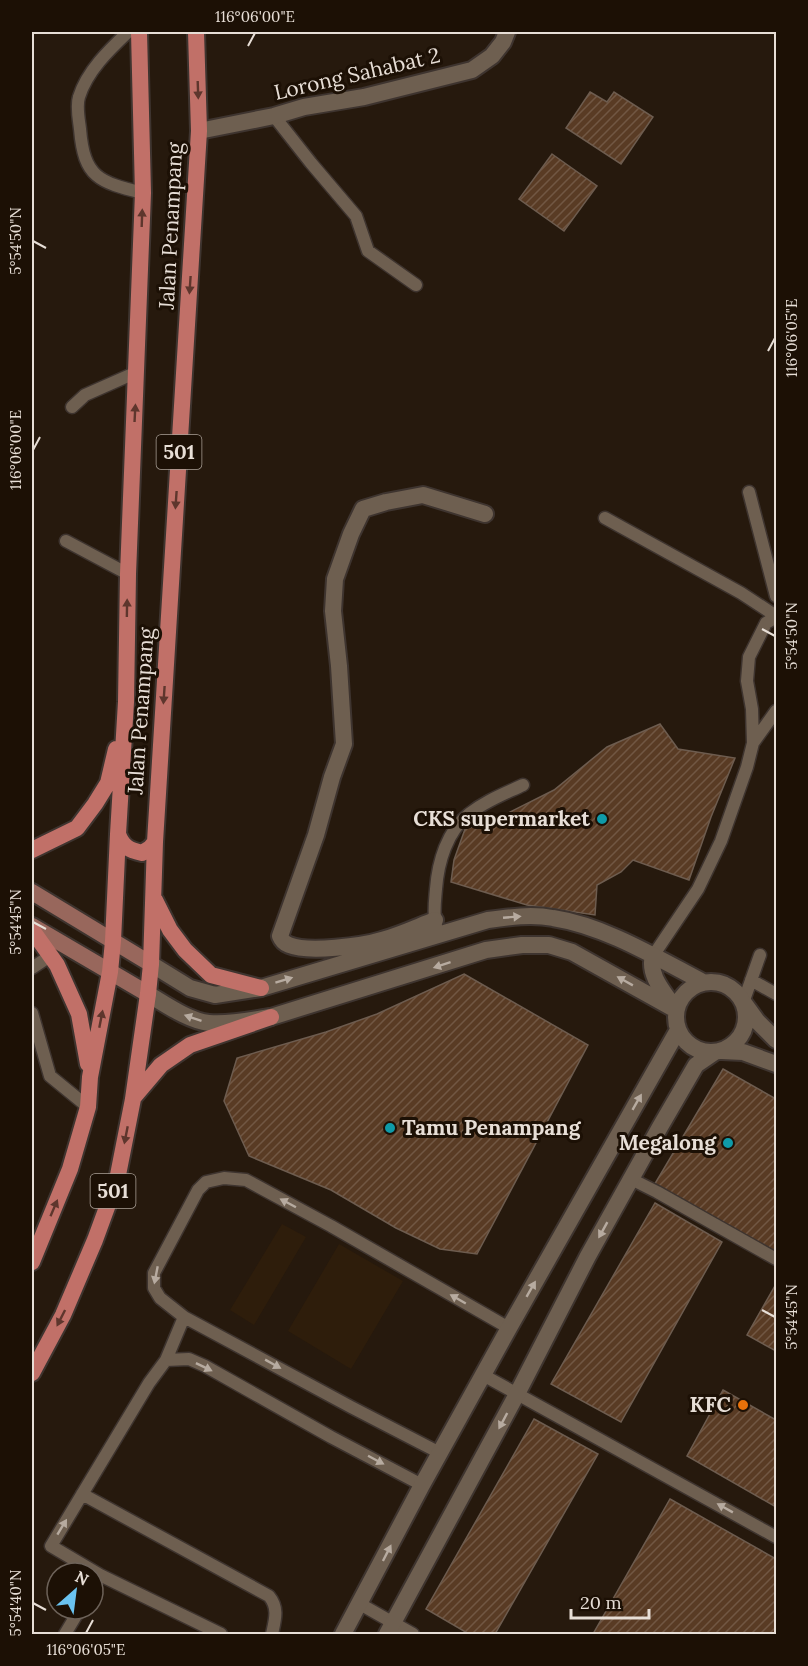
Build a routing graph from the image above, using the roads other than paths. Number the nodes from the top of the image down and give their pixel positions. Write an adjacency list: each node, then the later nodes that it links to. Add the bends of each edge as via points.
1 (128, 32): 7 (lane, via 100,61 78,99 80,133 86,164 96,176 111,185)
2 (139, 32): 7 (main road, Jalan Penampang / 501)
3 (196, 32): 6 (main road, Jalan Penampang / 501, one-way to 6)
4 (507, 32): 5 (street, Lorong Sahabat 2, via 492,56 472,70)
5 (274, 116): 6 (street, Lorong Sahabat 2); 8 (lane, via 356,216 368,251)
6 (199, 131): 23 (main road, Jalan Penampang / 501, one-way to 23)
7 (143, 193): 9 (main road, Jalan Penampang / 501, one-way to 7)
8 (416, 285)
9 (137, 372): 10 (lane, via 85,395); 15 (main road, Jalan Penampang / 501, one-way to 9)
10 (72, 407)
11 (749, 492): 16 (lane)
12 (485, 514): 30 (street, via 423,495 363,509 335,579 333,611 344,744 280,936 291,946 309,948 363,945)
13 (605, 518): 17 (lane)
14 (66, 541): 15 (lane)
15 (128, 574): 18 (main road, Jalan Penampang / 501, one-way to 15)
16 (777, 596)
17 (777, 616): 20 (lane, via 766,623 749,657 747,681)
18 (126, 702): 22 (main road, Jalan Penampang / 501); 24 (main road, via 108,783 95,804 77,828)
19 (777, 711): 20 (lane)
20 (753, 743): 34 (lane, via 721,841 698,889)
21 (523, 785): 30 (lane, via 468,815 456,830 438,865 434,916)
22 (118, 834): 23 (main road, via 121,843 142,853); 26 (main road, Jalan Penampang / 501)
23 (155, 842): 25 (main road, Jalan Penampang / 501)
24 (32, 850)
25 (154, 873): 26 (main road, via 130,859 121,864); 28 (main road, Jalan Penampang / 501)
26 (117, 874): 31 (main road, Jalan Penampang / 501)
27 (32, 892): 31 (main road)
28 (154, 897): 35 (main road, Jalan Penampang / 501); 40 (main road, via 170,930 211,975)
29 (32, 928): 33 (main road); 37 (main road)
30 (437, 928): 34 (street, one-way to 34, via 517,916 551,917 611,936); 40 (street, one-way to 30)
31 (113, 941): 35 (main road); 37 (main road, Jalan Penampang / 501)
32 (760, 955): 38 (lane)
33 (50, 956): 36 (lane); 51 (main road, via 79,1014)
34 (653, 956): 39 (street); 44 (street, via 658,986)
35 (151, 964): 40 (street, via 190,988 215,995); 41 (main road, Jalan Penampang / 501)
36 (32, 968)
37 (110, 972): 41 (main road); 51 (main road, Jalan Penampang / 501, one-way to 37)
38 (751, 980): 42 (lane); 43 (lane)
39 (703, 982): 43 (street, via 727,986); 44 (street, via 685,992)
40 (261, 988)
41 (148, 994): 46 (street, one-way to 41, via 207,1023); 52 (main road, Jalan Penampang / 501)
42 (777, 994)
43 (743, 1003): 48 (street); 49 (street, via 746,1024 742,1033)
44 (676, 1010): 46 (street, one-way to 46, via 572,951 549,945 522,945 486,951); 47 (street)
45 (32, 1013): 53 (lane, via 50,1076)
46 (271, 1017): 52 (main road, via 190,1045 161,1065)
47 (678, 1030): 49 (street, via 692,1047 703,1052); 58 (street, one-way to 47)
48 (777, 1040)
49 (718, 1051): 50 (street, via 743,1052); 54 (street, via 696,1065)
50 (777, 1064)
51 (90, 1077): 53 (main road, Jalan Penampang / 501)
52 (133, 1099): 60 (main road, Jalan Penampang / 501, one-way to 60, via 117,1180 63,1315)
53 (88, 1107): 56 (main road, Jalan Penampang / 501, one-way to 53, via 70,1169)
54 (632, 1179): 55 (lane); 62 (street, one-way to 62)
55 (777, 1259)
56 (32, 1262)
57 (184, 1317): 58 (lane, one-way to 57, via 246,1180 224,1178 206,1182 198,1190 154,1273 154,1288 160,1298); 59 (lane); 63 (lane, one-way to 63)
58 (509, 1328): 61 (street)
59 (166, 1360): 64 (lane, one-way to 64, via 189,1359 205,1366); 65 (lane, via 148,1383)
60 (32, 1373)
61 (483, 1375): 62 (lane); 63 (street)
62 (518, 1394): 66 (lane, one-way to 62); 71 (street, one-way to 71)
63 (440, 1453): 64 (street)
64 (422, 1485): 69 (street, one-way to 64)
65 (82, 1494): 67 (lane, one-way to 65, via 51,1546); 74 (lane, via 269,1596 276,1612)
66 (777, 1537)
67 (76, 1561)
68 (105, 1578): 73 (lane)
69 (360, 1604): 71 (lane); 75 (street)
70 (73, 1621): 72 (lane)
71 (391, 1629): 76 (lane)
72 (65, 1635)
73 (220, 1635)
74 (272, 1635)
75 (343, 1635)
76 (412, 1635)

